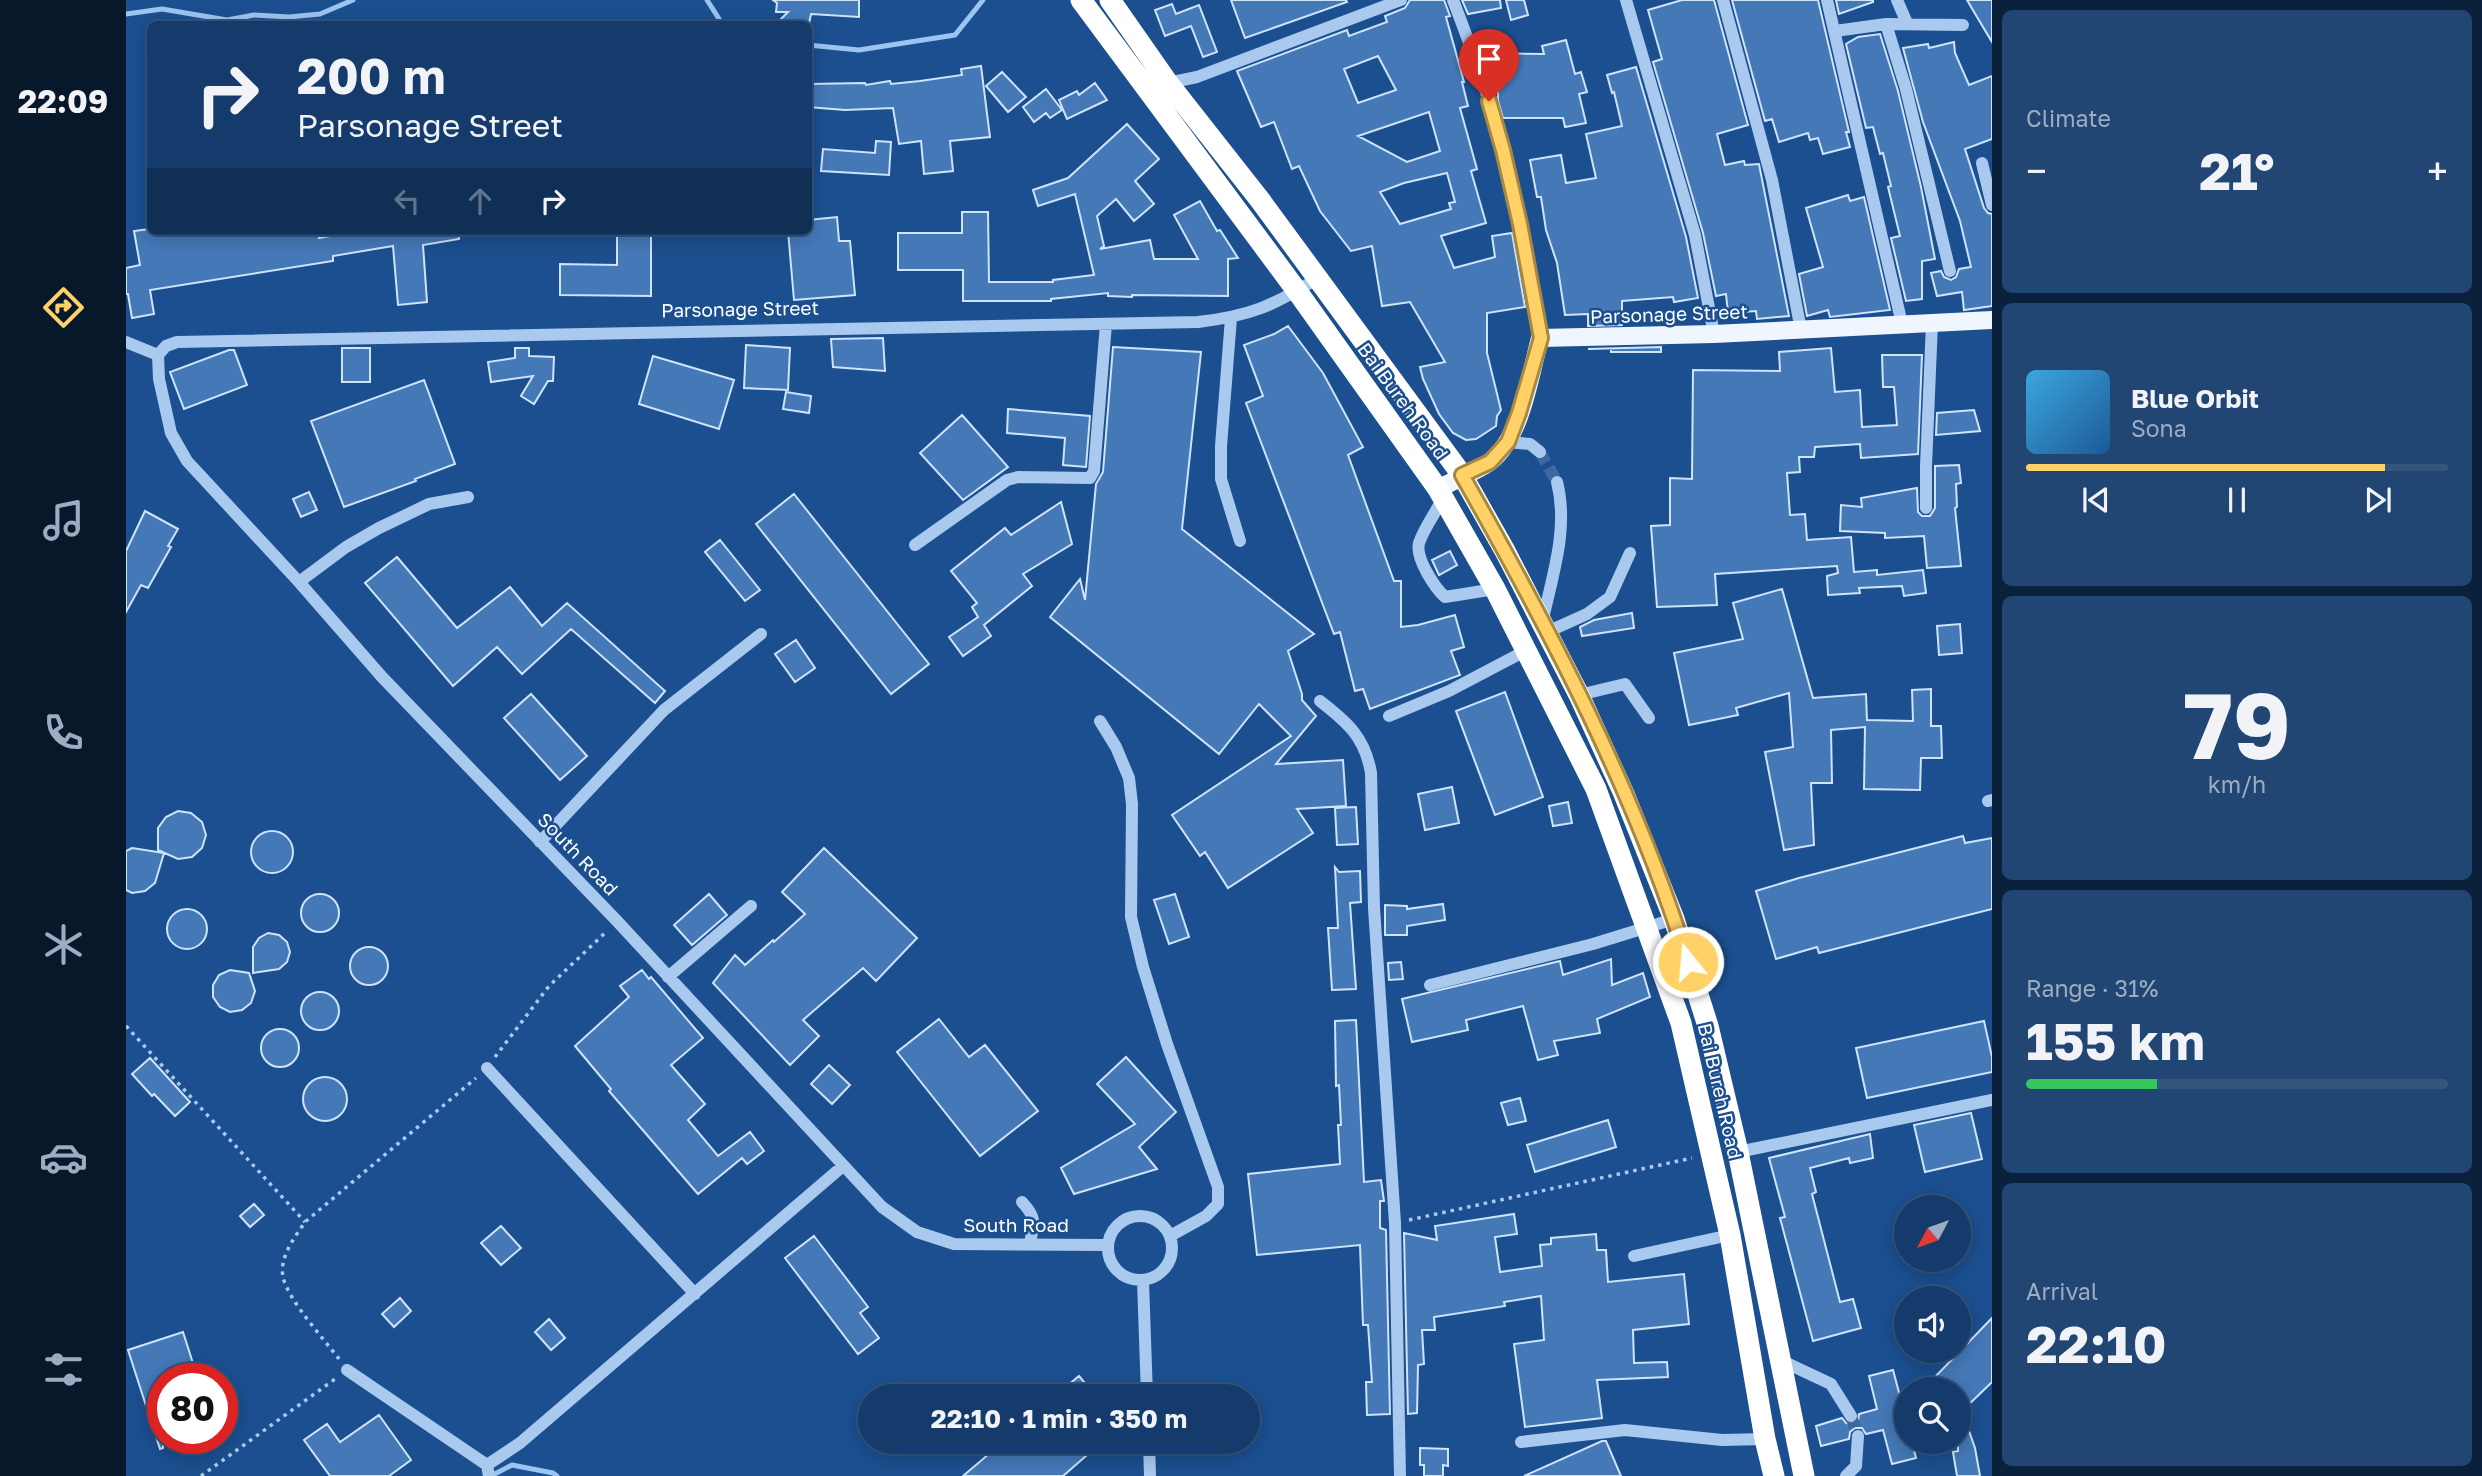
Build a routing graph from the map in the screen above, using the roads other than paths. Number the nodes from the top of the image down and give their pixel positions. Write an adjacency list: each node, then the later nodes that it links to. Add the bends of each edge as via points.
1 (1081, 0): 18 (highway, Bai Bureh Road)
2 (1110, 0): 13 (highway)
3 (1401, 0): 13 (street, via 1197,77)
4 (1453, 0): 26 (street, via 1503,150)
5 (1626, 0): 25 (street, via 1695,234)
6 (1723, 0): 24 (street, via 1772,180)
7 (1827, 0): 12 (street)
8 (1897, 0): 9 (street)
9 (1907, 23): 10 (street); 11 (street)
10 (1886, 24): 12 (street); 16 (street)
11 (1963, 25)
12 (1835, 31): 23 (street)
13 (1168, 83): 17 (highway)
14 (1982, 163): 15 (street)
15 (1992, 205)
16 (1950, 271)
17 (1318, 278): 18 (street, Parsonage Street); 31 (highway)
18 (1297, 291): 19 (street, Parsonage Street, via 1261,310); 33 (highway, Bai Bureh Road)
19 (1231, 318): 22 (street, Parsonage Street); 36 (street, via 1221,479)
20 (1992, 320): 21 (main road, Parsonage Street)
21 (1932, 323): 23 (main road, Parsonage Street); 35 (street)
22 (1107, 324): 28 (street, Parsonage Street, via 177,342); 37 (street, via 1090,478 1007,480)
23 (1902, 324): 24 (main road, Parsonage Street)
24 (1801, 330): 25 (main road, Parsonage Street)
25 (1714, 334): 26 (main road, Parsonage Street)
26 (1541, 338): 29 (main road)
27 (126, 342): 28 (street)
28 (158, 355): 39 (street, South Road, via 171,433 187,461)
29 (1508, 442): 30 (street, via 1530,444); 31 (main road, via 1490,462)
30 (1541, 452)
31 (1462, 475): 33 (main road); 41 (highway)
32 (1557, 482): 41 (street, via 1563,525)
33 (1441, 494): 40 (highway, Bai Bureh Road); 40 (street, via 1419,544 1434,587 1445,597)
34 (468, 497): 39 (street, via 429,504 379,528)
35 (1926, 508)
36 (1240, 541)
37 (915, 545)
38 (1630, 552): 41 (street, via 1610,597 1587,614)
39 (299, 582): 49 (street, South Road, via 382,677)
40 (1495, 589): 43 (highway, Bai Bureh Road)
41 (1544, 628): 44 (highway)
42 (761, 634): 49 (street, via 664,710)
43 (1527, 650): 46 (street, via 1450,691); 52 (highway, Bai Bureh Road, via 1596,789)
44 (1579, 695): 47 (street, via 1625,684); 51 (highway)
45 (1320, 701): 77 (street, via 1357,735 1368,754 1371,773 1374,908 1395,1223)
46 (1389, 716)
47 (1649, 718)
48 (1100, 721): 61 (street, via 1129,778 1130,916 1167,1044 1218,1187 1218,1204)
49 (540, 842): 53 (street, South Road)
50 (751, 906): 53 (street)
51 (1674, 919): 52 (street); 57 (highway, via 1708,1026)
52 (1648, 927): 54 (street); 60 (highway, Bai Bureh Road, via 1681,1023)
53 (668, 977): 58 (street, South Road)
54 (1430, 985)
55 (487, 1068): 66 (street)
56 (1992, 1100): 57 (street)
57 (1738, 1152): 67 (highway)
58 (843, 1166): 62 (street, South Road, via 882,1207 917,1232 954,1244); 66 (street)
59 (1022, 1202): 62 (street, via 1035,1222)
60 (1730, 1235): 64 (street); 72 (highway, Bai Bureh Road)
61 (1170, 1236): 63 (street, via 1156,1220 1135,1216 1116,1225); 65 (street, via 1173,1248 1164,1270)
62 (1030, 1243): 63 (street, South Road)
63 (1107, 1245): 65 (street, via 1117,1271)
64 (1634, 1255)
65 (1143, 1281): 69 (street)
66 (695, 1294): 75 (street)
67 (1780, 1360): 70 (street, via 1831,1384); 79 (highway)
68 (347, 1370): 75 (street)
69 (1147, 1384)
70 (1851, 1416)
71 (1858, 1436): 80 (street, via 1856,1466)
72 (1765, 1439): 73 (street, via 1723,1440 1625,1430); 78 (highway, Bai Bureh Road)
73 (1521, 1442)
74 (1149, 1454): 76 (street)
75 (488, 1470)
76 (1150, 1476)
77 (1400, 1476)
78 (1774, 1476)
79 (1804, 1476)
80 (1846, 1476)

